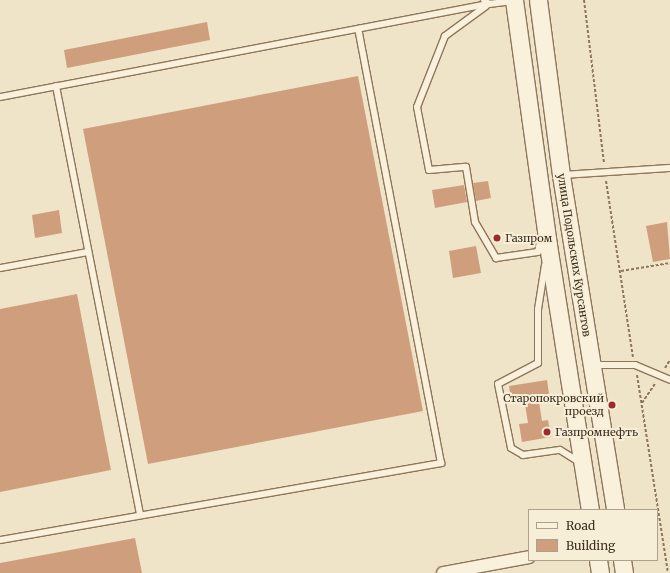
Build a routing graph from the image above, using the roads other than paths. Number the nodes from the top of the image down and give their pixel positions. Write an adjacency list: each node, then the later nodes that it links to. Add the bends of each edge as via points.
1 (514, 0): 3 (lane); 9 (main road, улица Подольских Курсантов)
2 (538, 0): 8 (main road, улица Подольских Курсантов)
3 (487, 2): 4 (lane); 9 (lane, via 445,36 417,107 429,170 466,167 475,222 496,258 538,252)
4 (358, 28): 5 (lane); 18 (lane, via 441,463)
5 (56, 86): 6 (lane); 11 (lane)
6 (0, 97)
7 (670, 168): 8 (lane)
8 (560, 175): 13 (main road, улица Подольских Курсантов)
9 (544, 218): 10 (main road, улица Подольских Курсантов)
10 (548, 245): 15 (main road, улица Подольских Курсантов); 15 (lane, via 538,309 538,363 498,384 511,448 523,455 560,450)
11 (88, 252): 12 (lane); 18 (lane)
12 (0, 268)
13 (592, 364): 14 (lane, via 635,365); 17 (main road, улица Подольских Курсантов)
14 (670, 380)
15 (582, 464): 16 (main road, улица Подольских Курсантов)
16 (590, 509)
17 (614, 509)
18 (140, 515): 19 (lane)
19 (0, 540)
20 (528, 557): 23 (street)
21 (598, 561): 24 (main road)
22 (622, 561): 25 (main road)
23 (443, 573)
24 (600, 573)
25 (624, 573)

